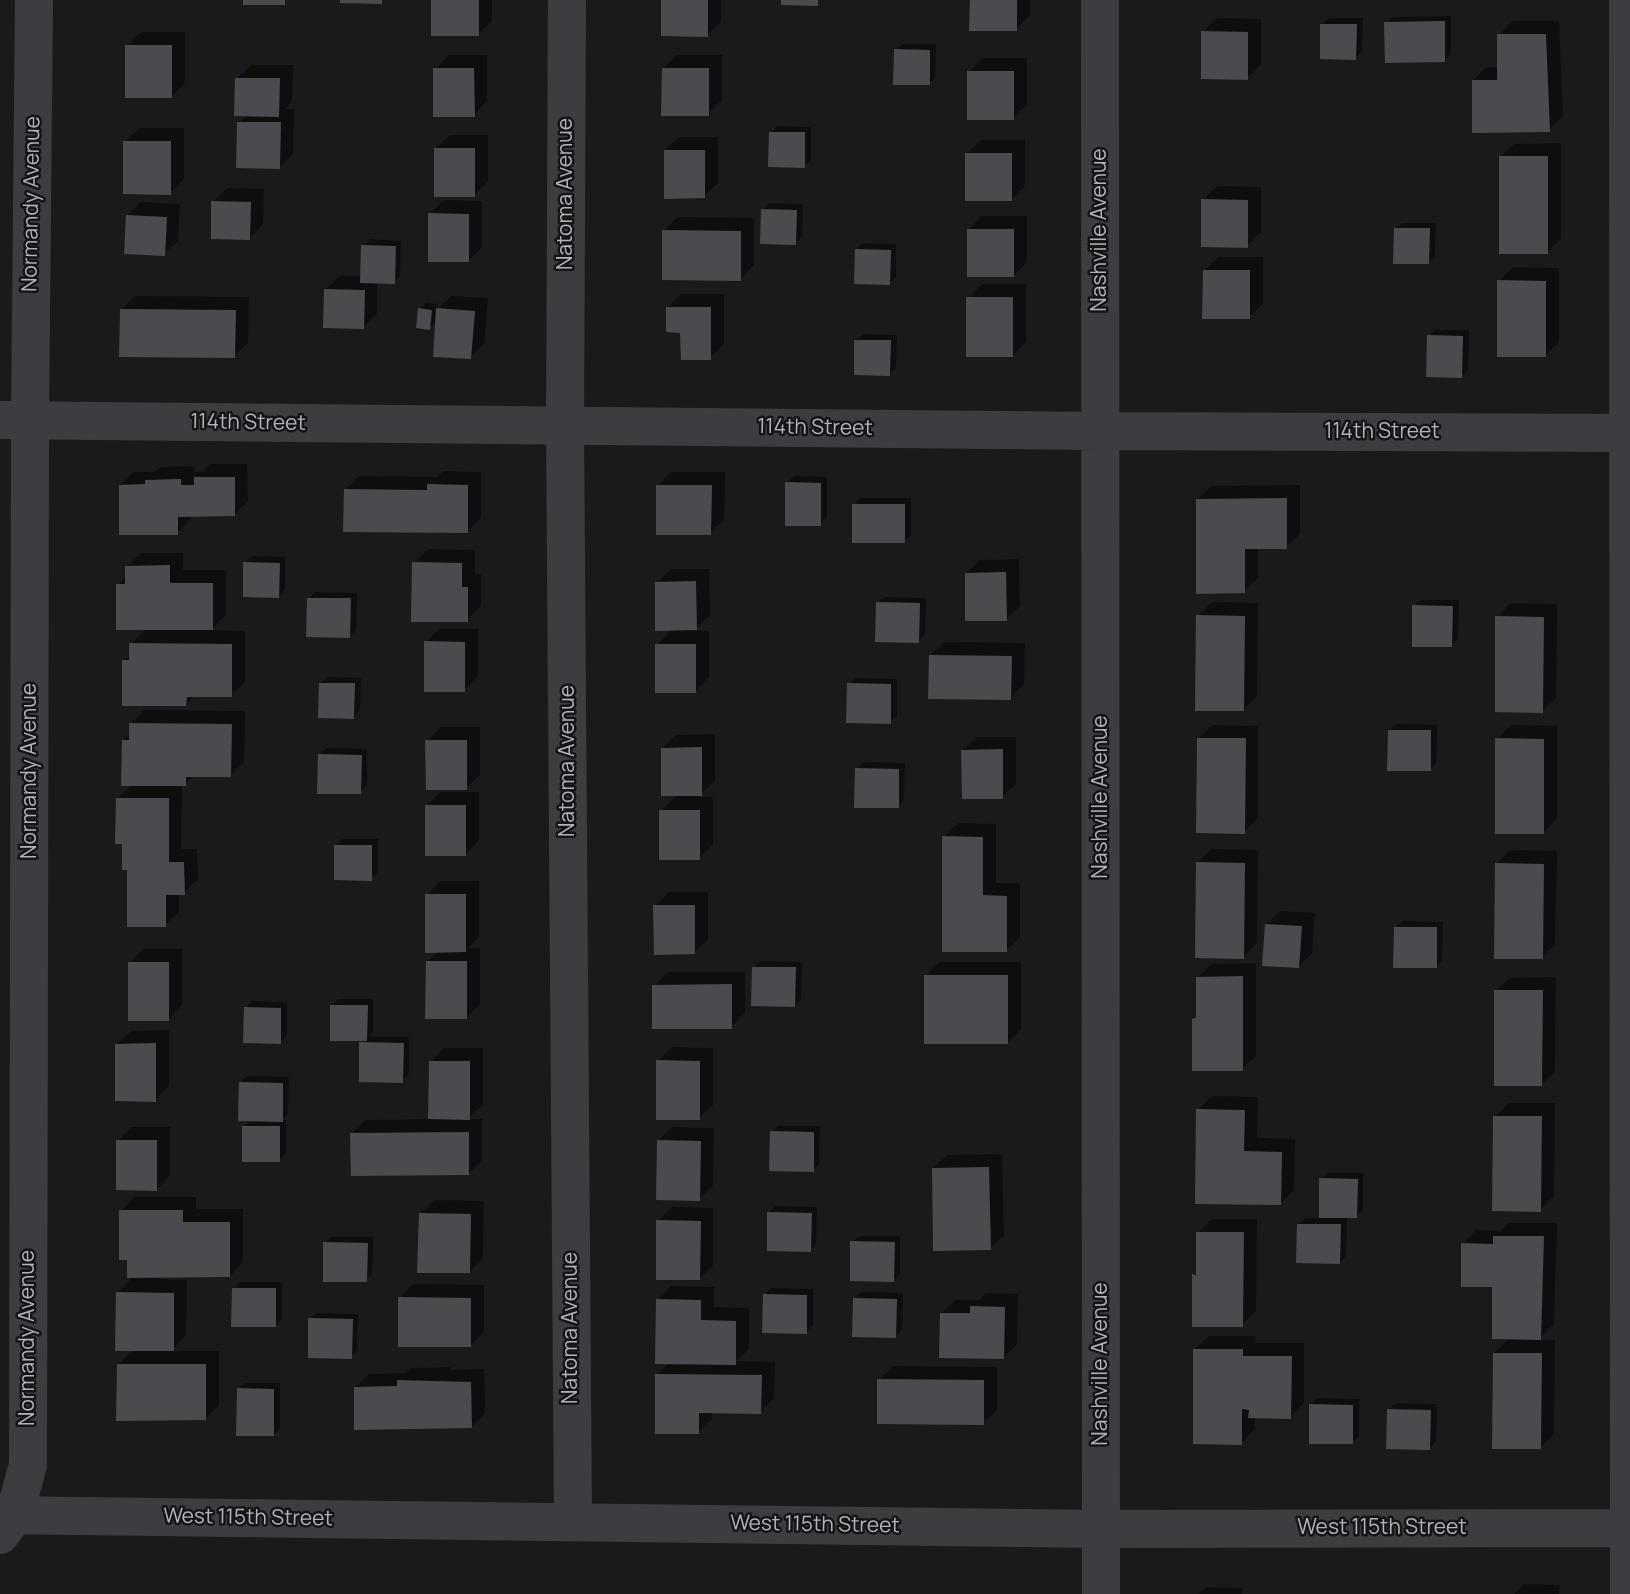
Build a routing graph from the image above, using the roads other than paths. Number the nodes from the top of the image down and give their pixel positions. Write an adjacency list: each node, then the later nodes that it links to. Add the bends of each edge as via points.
1 (34, 0): 5 (street, Normandy Avenue)
2 (567, 0): 6 (street, Natoma Avenue)
3 (1100, 0): 7 (street, Nashville Avenue)
4 (1628, 0): 8 (street)
5 (15, 420): 6 (street, 114th Street); 9 (street, Normandy Avenue, via 28,1465)
6 (565, 426): 7 (street, 114th Street); 10 (street, Natoma Avenue)
7 (1100, 431): 8 (street, 114th Street); 12 (street, Nashville Avenue)
8 (1629, 433): 11 (street)
9 (5, 1522): 10 (street, West 115th Street)
10 (573, 1522): 12 (street, West 115th Street)
11 (1630, 1528): 12 (street, West 115th Street); 14 (street)
12 (1101, 1529): 13 (street, Nashville Avenue)
13 (1101, 1594)
14 (1629, 1594)

